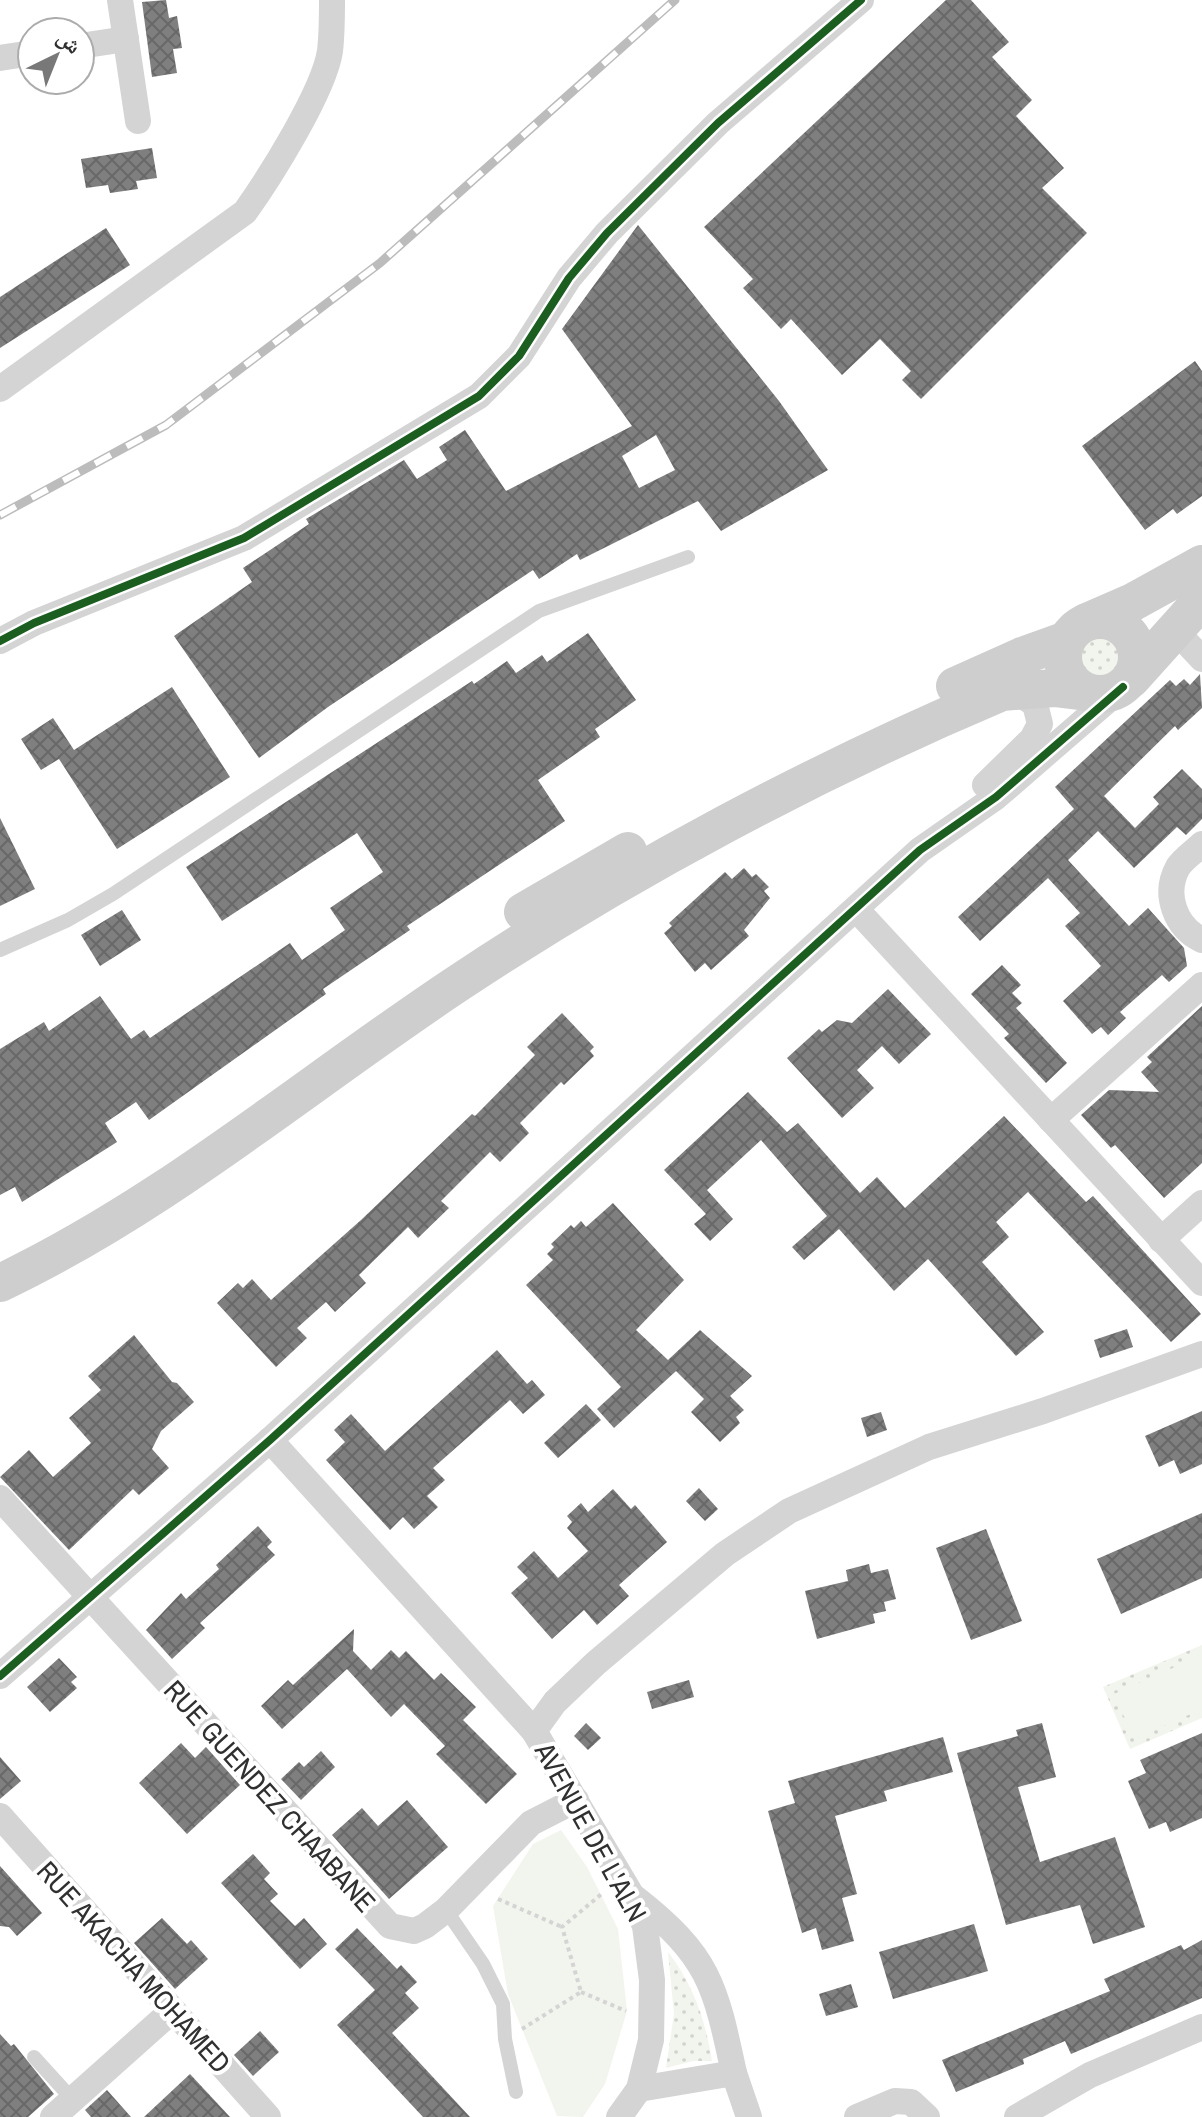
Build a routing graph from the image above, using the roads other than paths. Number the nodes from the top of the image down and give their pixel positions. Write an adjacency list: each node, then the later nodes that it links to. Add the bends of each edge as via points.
1 (120, 0): 4 (street)
2 (332, 0): 7 (street, via 330,53 305,113 245,212)
3 (861, 0): 13 (street, via 718,123 607,233 569,278 519,356 479,396 244,538)
4 (126, 39): 5 (street); 6 (street)
5 (96, 44)
6 (138, 121)
7 (0, 389)
8 (688, 557): 22 (lane, via 539,611 113,894)
9 (1202, 564): 12 (main road)
10 (1202, 600): 11 (main road)
11 (1174, 629): 14 (street); 15 (main road)
12 (1071, 638): 15 (main road, via 1068,676); 15 (main road, via 1108,621 1129,633 1138,656); 27 (main road, via 778,771 579,877 446,960 106,1197)
13 (0, 641)
14 (1202, 659)
15 (1099, 687): 16 (main road); 17 (street); 19 (street, via 996,797)
16 (1002, 692): 17 (street, via 1035,704); 28 (main road, via 636,875 460,982 118,1219)
17 (1040, 724): 19 (street, via 1032,739)
18 (1202, 844): 21 (street, via 1179,866 1170,894 1175,913)
19 (920, 850): 20 (street)
20 (856, 909): 24 (street); 31 (street)
21 (1202, 940)
22 (0, 950)
23 (1202, 985): 24 (street)
24 (1051, 1120): 26 (street)
25 (1202, 1203): 26 (street)
26 (1161, 1240): 29 (street)
27 (0, 1254)
28 (0, 1283)
29 (1202, 1283)
30 (1202, 1354): 35 (street, via 929,1447 789,1511 725,1554 596,1663 555,1702)
31 (270, 1440): 33 (street); 35 (street, AVENUE DE L'ALN)
32 (0, 1498): 33 (street, RUE GUENDEZ CHAABANE)
33 (90, 1598): 34 (street); 39 (street, RUE GUENDEZ CHAABANE, via 390,1926 414,1931)
34 (0, 1676)
35 (534, 1731): 36 (street, AVENUE DE L'ALN)
36 (576, 1800): 38 (street, AVENUE DE L'ALN); 39 (street, RUE GUENDEZ CHAABANE, via 531,1823)
37 (0, 1816): 40 (street, RUE AKACHA MOHAMED)
38 (627, 1887): 43 (street, via 701,1961 719,2004); 44 (street, AVENUE DE L'ALN, via 645,1926 652,1980 651,2040)
39 (446, 1910): 45 (lane, via 503,2004)
40 (173, 2010): 46 (street); 47 (street, RUE AKACHA MOHAMED)
41 (1202, 2027): 52 (street, via 1090,2075)
42 (34, 2057): 46 (lane)
43 (734, 2073): 44 (street); 49 (street)
44 (639, 2089): 48 (street, AVENUE DE L'ALN)
45 (516, 2092)
46 (63, 2108)
47 (268, 2117)
48 (619, 2117)
49 (749, 2117)
50 (857, 2117): 51 (street, via 895,2101 911,2102)
51 (927, 2117)
52 (1017, 2117)

